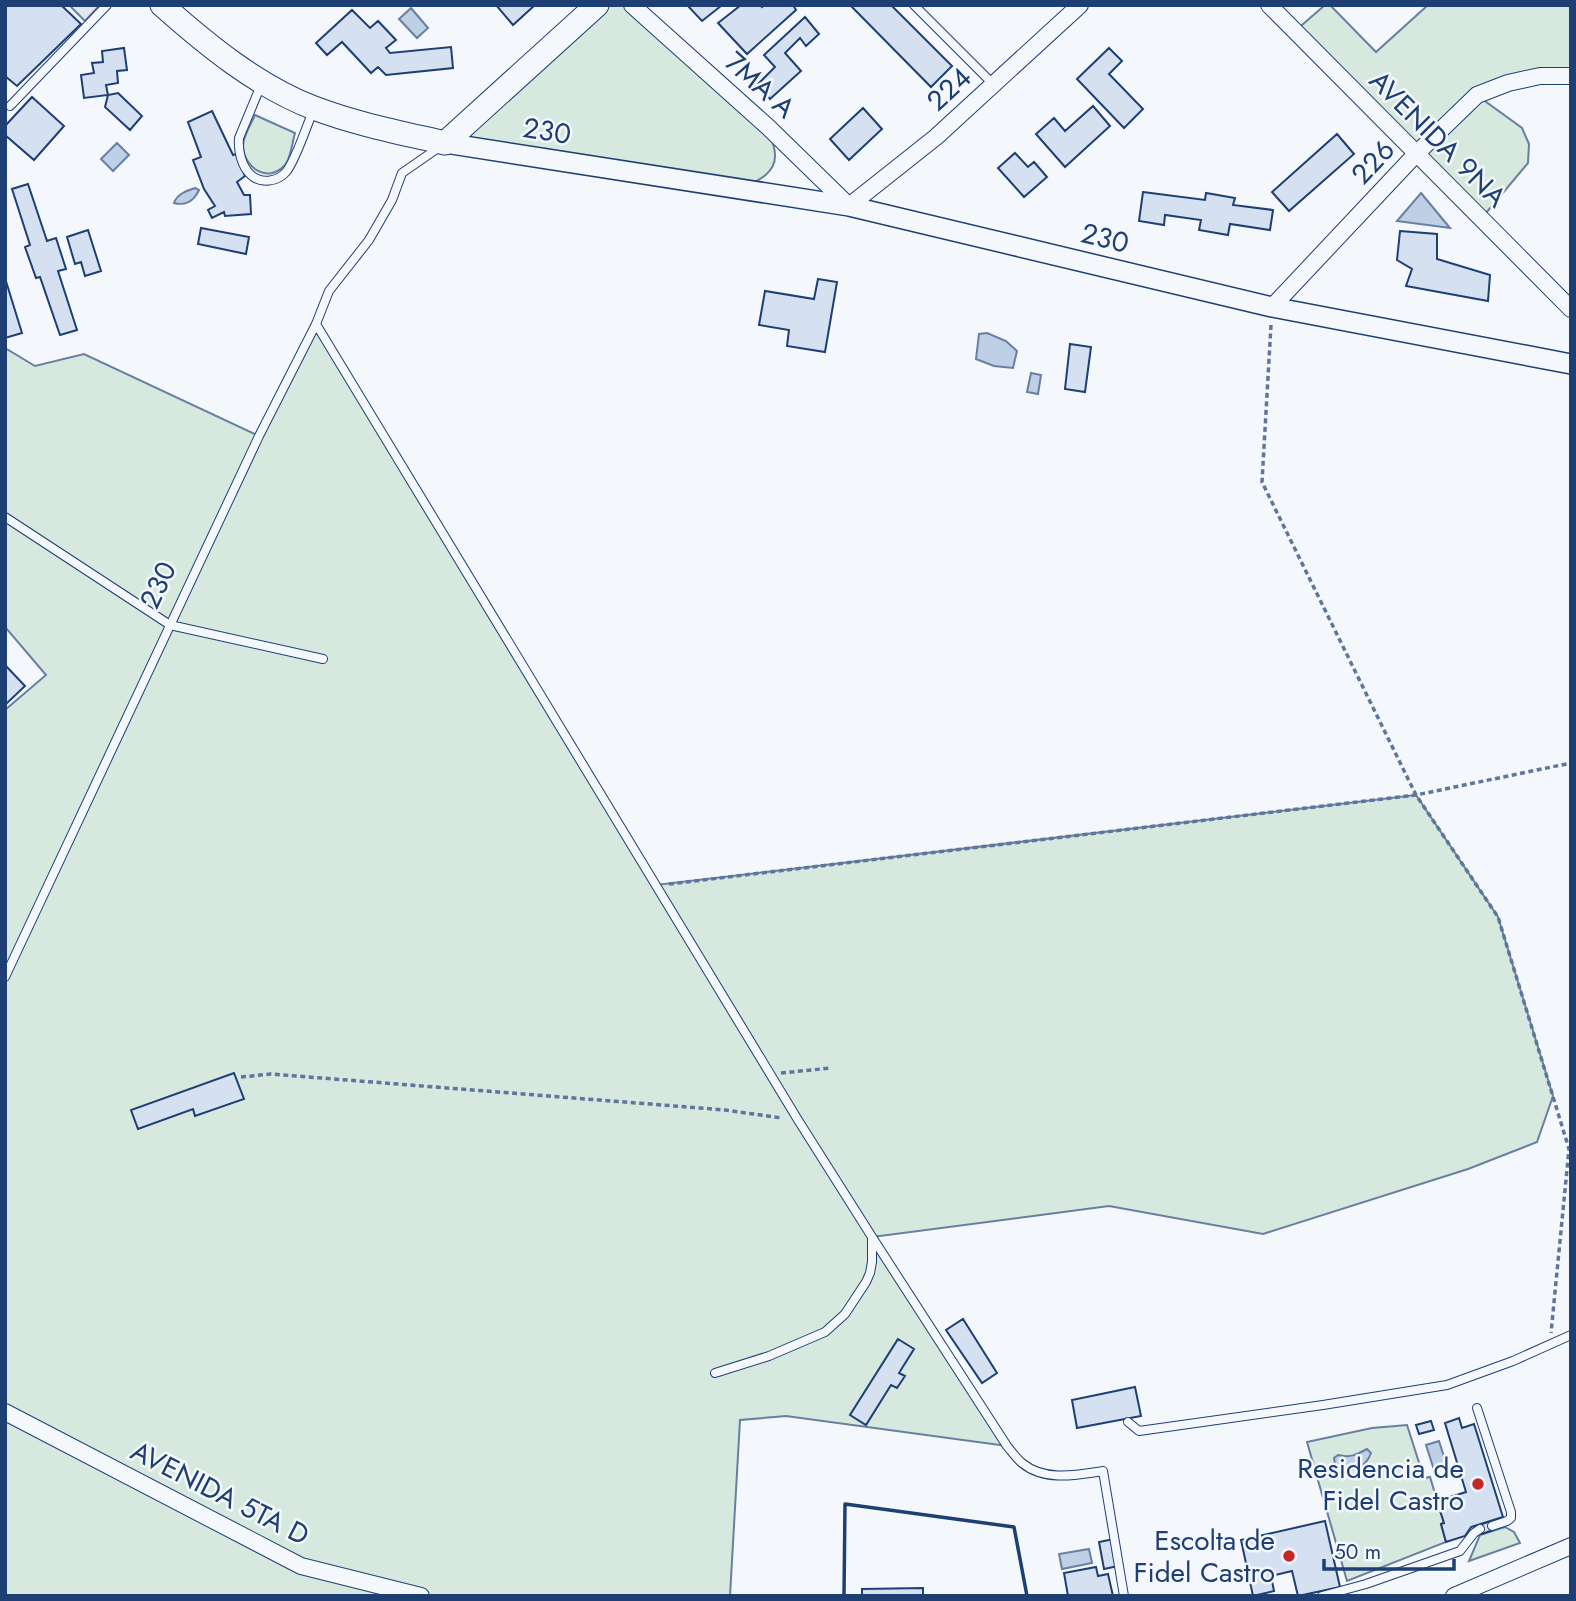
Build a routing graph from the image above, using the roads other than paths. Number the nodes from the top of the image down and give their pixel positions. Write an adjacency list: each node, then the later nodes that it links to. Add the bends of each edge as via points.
1 (107, 5): 11 (lane)
2 (162, 5): 9 (main road, via 195,35)
3 (597, 5): 13 (main road)
4 (632, 5): 15 (street, 7MA A)
5 (914, 5): 10 (lane)
6 (1080, 5): 10 (street, 224)
7 (1269, 5): 14 (street, AVENIDA 9NA)
8 (1571, 76): 14 (street, 226, via 1540,76 1477,95)
9 (262, 82): 12 (main road); 12 (lane, via 238,146 244,165 260,180 275,180 285,173)
10 (993, 84): 15 (street, 224, via 936,137)
11 (9, 106)
12 (314, 108): 13 (main road)
13 (445, 143): 15 (street, 230); 18 (lane, 230, via 402,173 369,240 329,291)
14 (1416, 154): 16 (street, 226); 17 (street, AVENIDA 9NA)
15 (849, 206): 16 (street, 230)
16 (1272, 307): 19 (street, 230)
17 (1571, 309)
18 (316, 324): 21 (lane, 230); 24 (lane)
19 (1571, 364)
20 (5, 517): 21 (lane)
21 (170, 625): 22 (lane); 23 (lane, 230)
22 (323, 659)
23 (5, 977)
24 (872, 1237): 26 (lane, via 866,1282 845,1314 825,1332); 34 (lane, via 1023,1464 1037,1472 1065,1476 1103,1471)
25 (1571, 1335): 29 (lane, via 1447,1385 1139,1431)
26 (715, 1373)
27 (1477, 1408): 30 (lane, via 1511,1512 1507,1521)
28 (5, 1412): 33 (street, AVENIDA 5TA D, via 301,1566)
29 (1128, 1422)
30 (1492, 1526)
31 (1480, 1529): 35 (lane, via 1460,1551)
32 (1571, 1546): 36 (street)
33 (421, 1596)
34 (1124, 1596)
35 (1322, 1596)
36 (1454, 1596)

